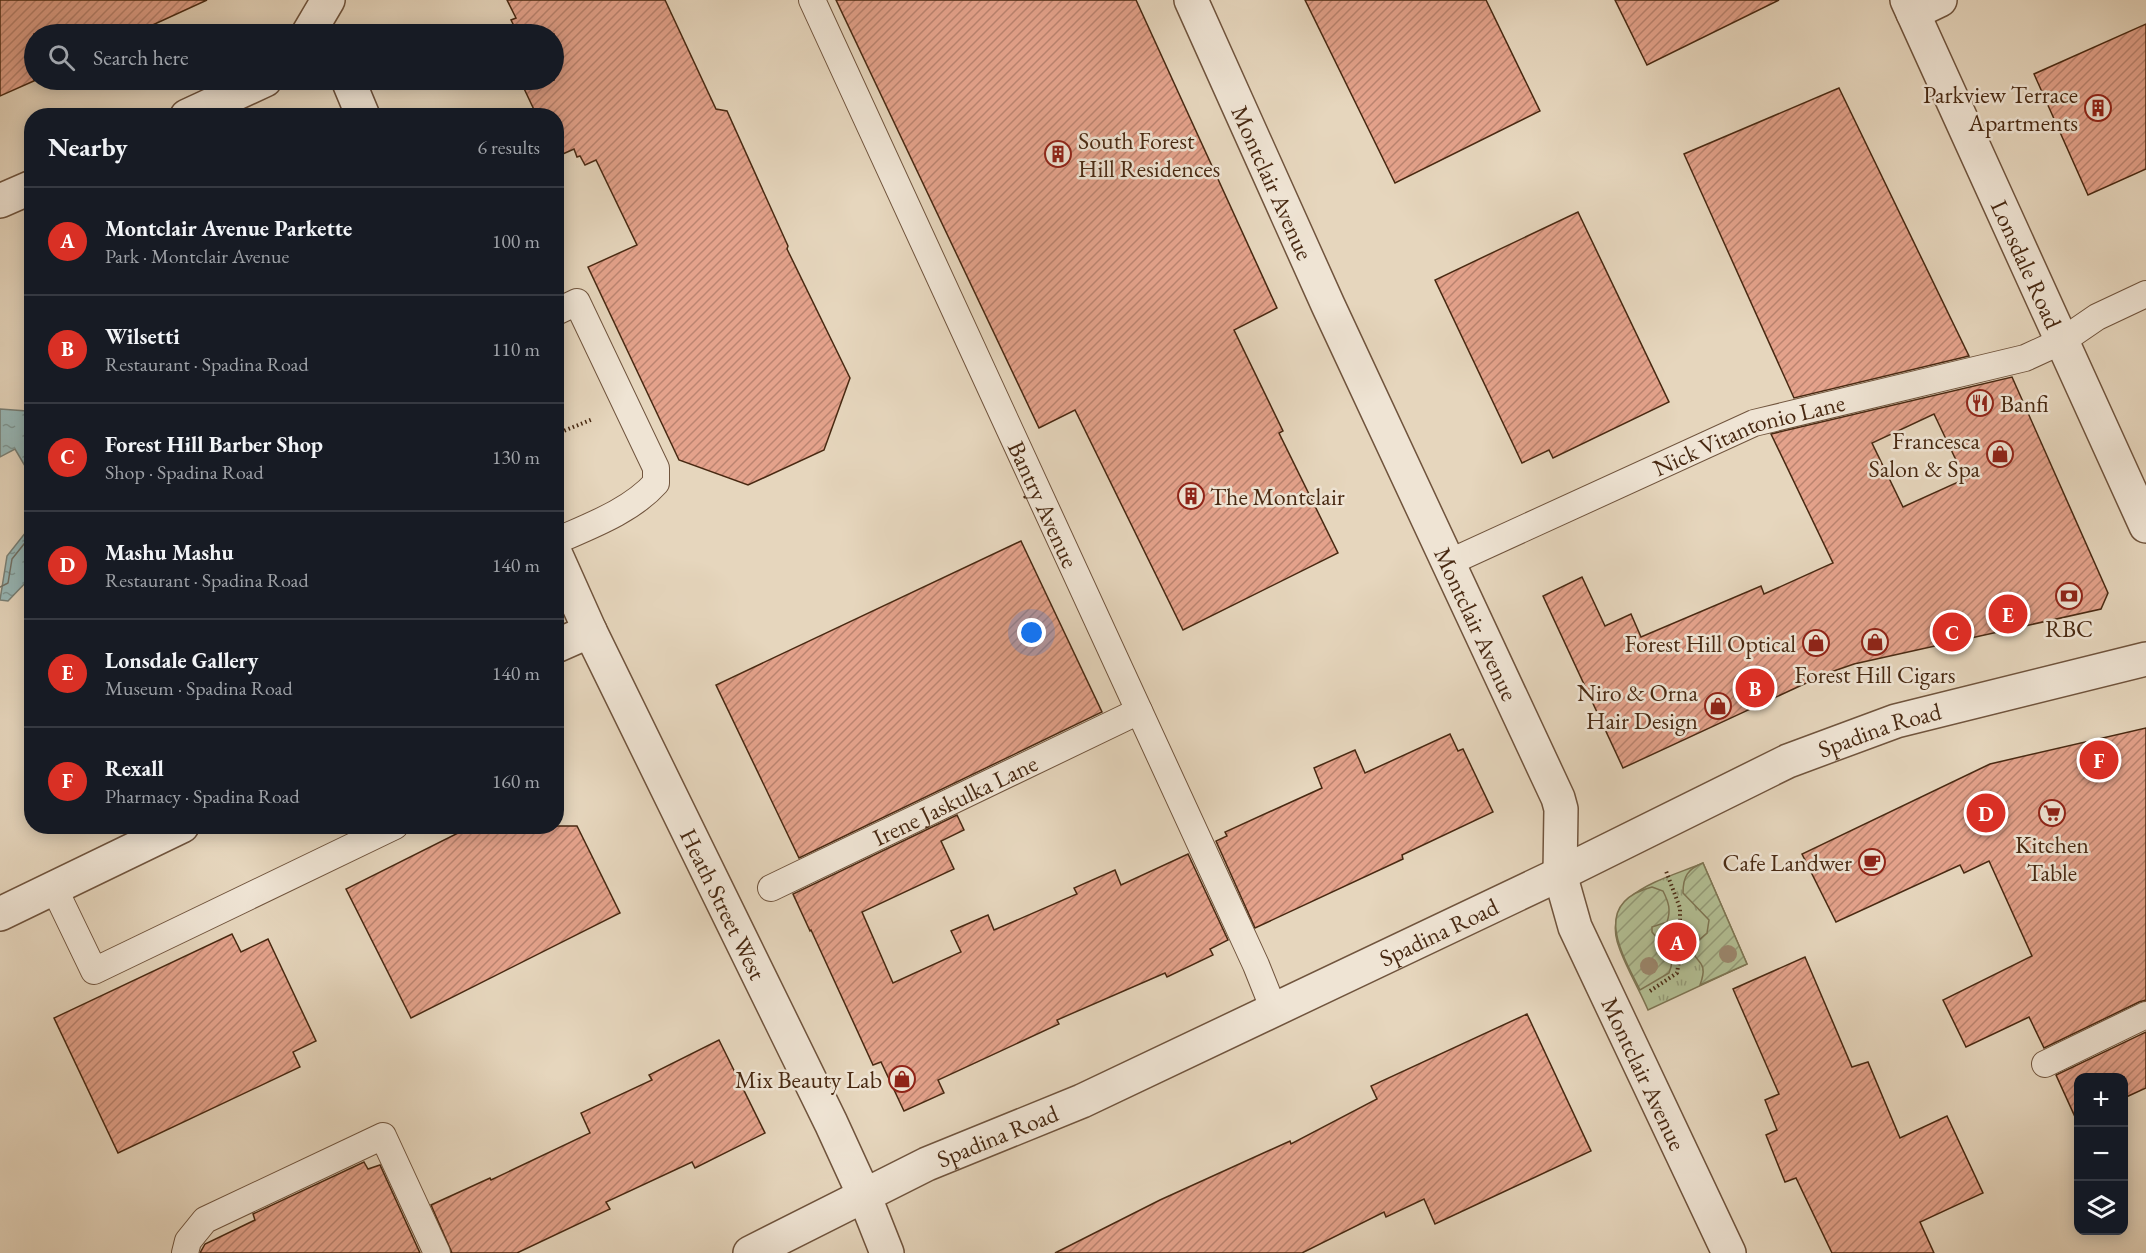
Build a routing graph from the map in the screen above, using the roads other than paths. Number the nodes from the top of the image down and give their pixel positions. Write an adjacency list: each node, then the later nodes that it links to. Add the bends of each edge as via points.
1 (812, 0): 20 (lane, Bantry Avenue)
2 (1191, 0): 15 (street, Montclair Avenue)
3 (1920, 4): 12 (street, Lonsdale Road)
4 (243, 90): 6 (street)
5 (352, 90): 7 (street)
6 (204, 108)
7 (360, 108)
8 (24, 190): 9 (street)
9 (0, 201)
10 (2146, 294): 12 (lane, Nick Vitantonio Lane, via 2097,317)
11 (564, 308): 14 (lane, via 577,302 656,468 656,483 645,495)
12 (2062, 341): 13 (street, Lonsdale Road); 15 (lane, Nick Vitantonio Lane, via 2025,358 1754,423)
13 (2146, 526)
14 (564, 537)
15 (1448, 563): 23 (street, Montclair Avenue, via 1558,798)
16 (564, 573): 17 (street, Heath Street West)
17 (590, 631): 18 (street); 30 (street, Heath Street West)
18 (564, 642)
19 (2146, 659): 23 (street, Spadina Road, via 1896,721 1799,757)
20 (1139, 711): 25 (lane, Irene Jaskulka Lane); 27 (lane, Bantry Avenue)
21 (165, 834): 24 (street)
22 (378, 834): 24 (lane, via 94,970)
23 (1560, 874): 27 (street, Spadina Road); 35 (street, Montclair Avenue, via 1582,943)
24 (54, 888): 26 (street)
25 (771, 888)
26 (0, 914)
27 (1274, 1010): 30 (street, Spadina Road, via 1082,1101 927,1164)
28 (2146, 1015): 29 (lane)
29 (2044, 1064)
30 (864, 1195): 33 (street, Spadina Road); 34 (street, Heath Street West)
31 (185, 1253): 32 (lane, via 188,1241 205,1220 383,1136)
32 (437, 1253)
33 (750, 1253)
34 (887, 1253)
35 (1729, 1253)

